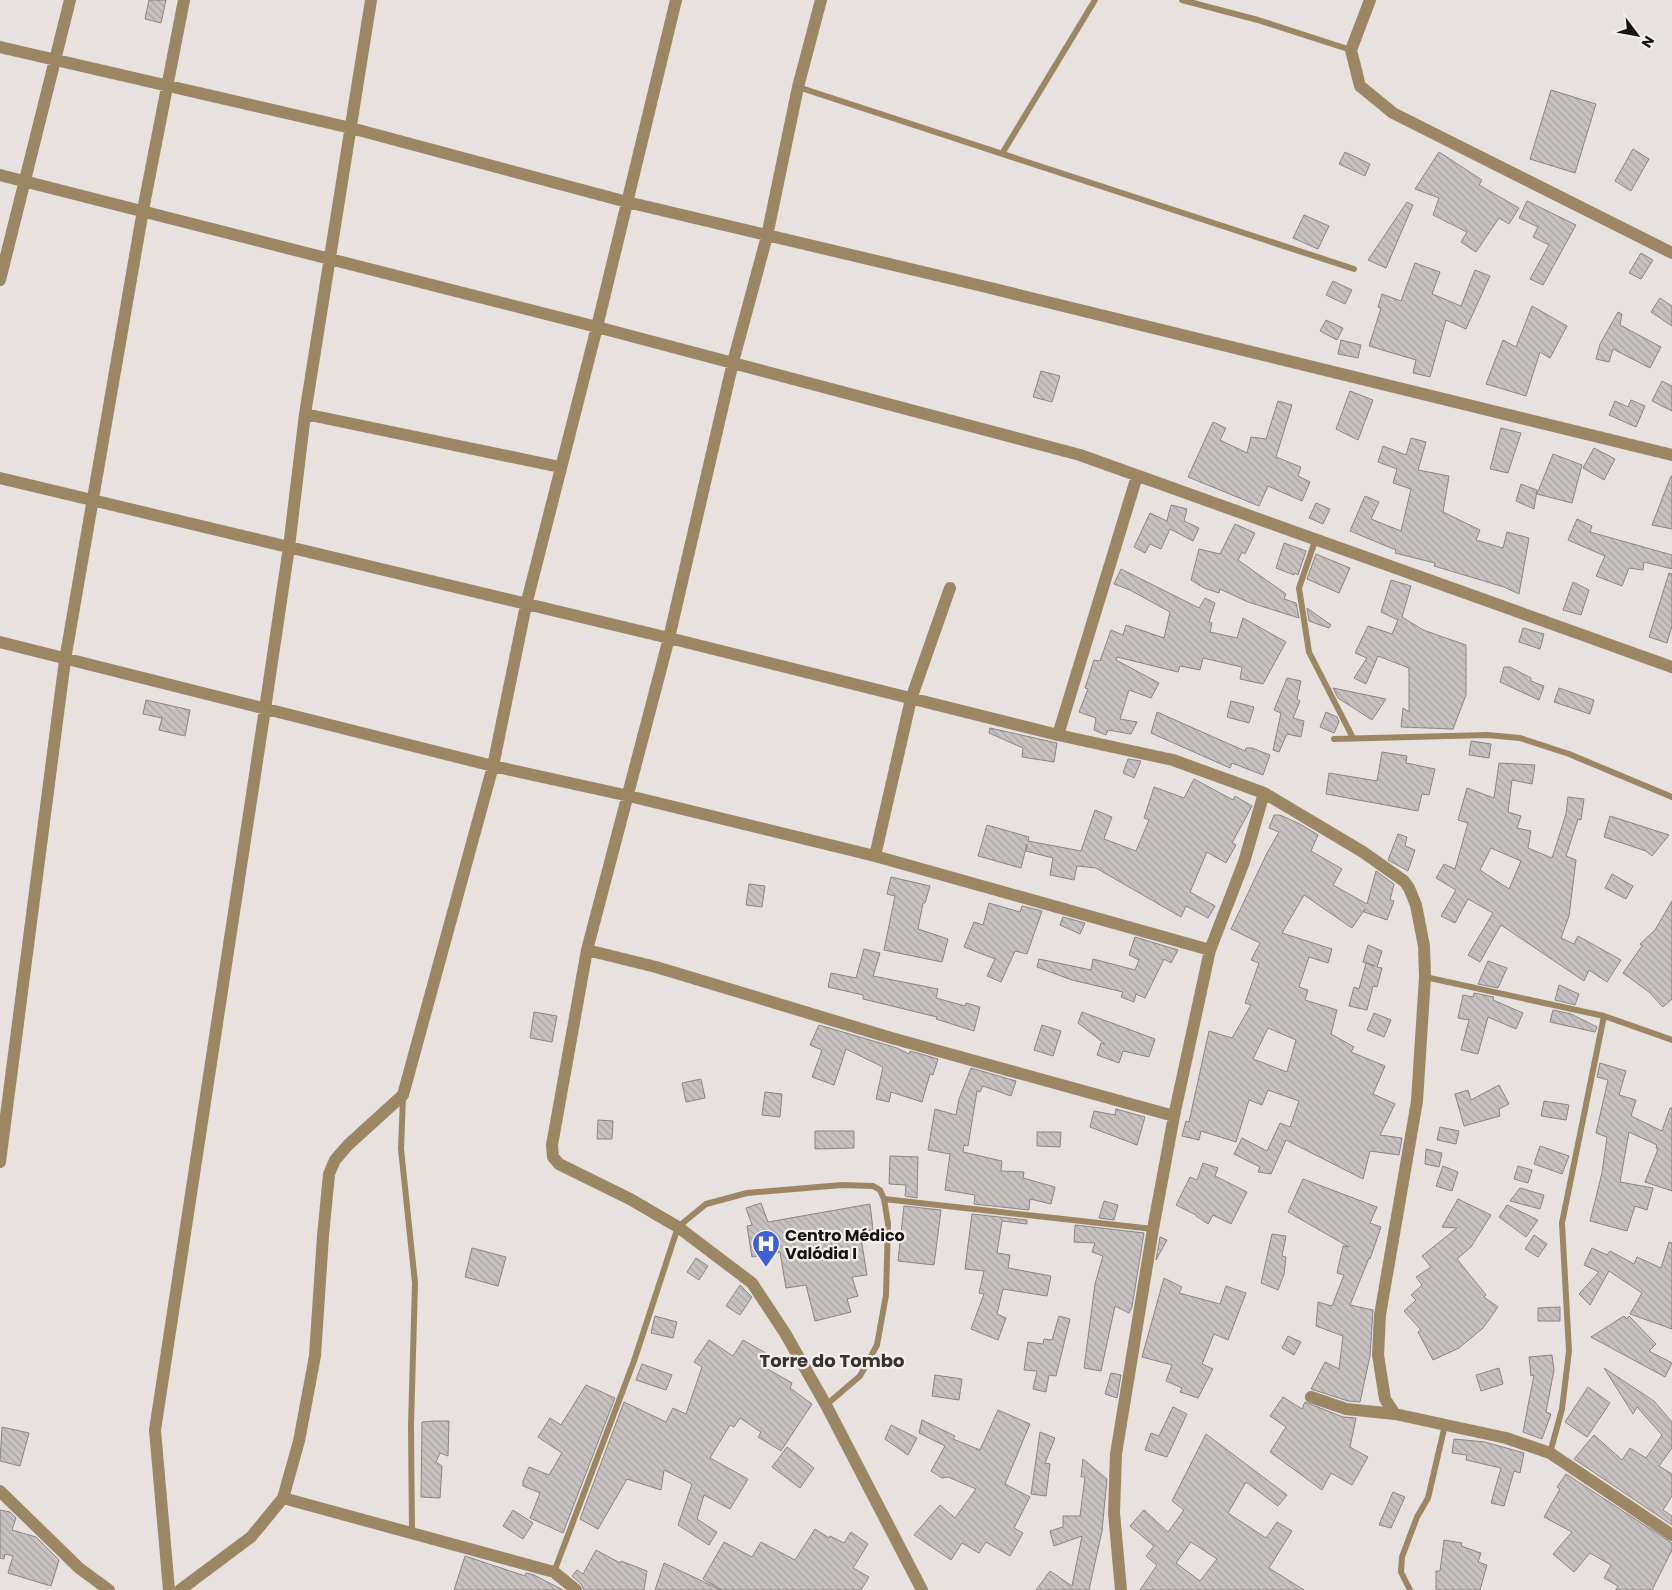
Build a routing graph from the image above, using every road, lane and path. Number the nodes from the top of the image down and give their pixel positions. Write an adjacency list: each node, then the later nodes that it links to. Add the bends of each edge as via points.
1 (70, 0): 11 (street)
2 (184, 0): 12 (street)
3 (371, 0): 14 (street)
4 (676, 0): 18 (street)
5 (821, 0): 13 (street)
6 (1095, 0): 15 (lane)
7 (1182, 0): 10 (lane)
8 (1370, 0): 10 (street)
9 (0, 47): 11 (street)
10 (1352, 50): 21 (street, via 1360,86 1393,113)
11 (55, 59): 12 (street); 17 (street)
12 (167, 85): 14 (street); 19 (street)
13 (798, 87): 15 (lane); 20 (street)
14 (351, 128): 18 (street); 22 (street)
15 (1002, 152): 23 (lane)
16 (0, 175): 17 (street)
17 (24, 181): 19 (street); 24 (street)
18 (627, 202): 20 (street); 25 (street)
19 (142, 210): 22 (street); 32 (street)
20 (768, 236): 26 (street); 28 (street)
21 (1672, 253)
22 (329, 258): 25 (street); 27 (street)
23 (1354, 269)
24 (0, 280)
25 (597, 327): 26 (street); 29 (street)
26 (733, 362): 30 (street, via 1017,437); 37 (street)
27 (305, 414): 29 (street); 34 (street)
28 (1672, 455)
29 (560, 467): 36 (street)
30 (1137, 476): 33 (street); 43 (street)
31 (0, 478): 32 (street)
32 (92, 502): 34 (street); 39 (street)
33 (1315, 541): 40 (street); 44 (lane, via 1299,588 1309,652)
34 (289, 547): 36 (street); 42 (street)
35 (950, 588): 41 (street)
36 (526, 605): 37 (street); 46 (street)
37 (669, 638): 41 (street); 48 (street)
38 (0, 642): 39 (street)
39 (65, 660): 42 (street); 58 (street)
40 (1672, 667)
41 (911, 698): 43 (street); 50 (street)
42 (265, 709): 46 (street); 73 (street, via 155,1430)
43 (1058, 734): 47 (street, via 1173,760)
44 (1353, 738): 45 (lane); 49 (lane, via 1487,735 1520,738 1569,754)
45 (1334, 739)
46 (493, 766): 48 (street); 56 (street)
47 (1264, 793): 52 (street, via 1244,862); 53 (street, via 1363,852 1404,881 1416,905 1424,946)
48 (629, 796): 50 (street); 51 (street)
49 (1672, 797)
50 (874, 856): 52 (street)
51 (587, 950): 57 (street); 60 (street, via 552,1145 554,1157 559,1164)
52 (1210, 950): 57 (street)
53 (1425, 977): 54 (lane); 64 (street, via 1417,1101 1380,1315 1378,1355 1385,1399)
54 (1604, 1016): 55 (lane); 66 (lane, via 1562,1223 1569,1351 1562,1409)
55 (1672, 1040)
56 (403, 1095): 68 (street, via 348,1144 335,1160 330,1174 315,1356 299,1441); 69 (lane, via 401,1149 415,1283)
57 (1174, 1116): 61 (street)
58 (0, 1162)
59 (884, 1199): 60 (lane, via 880,1190 873,1186 842,1185 747,1193 706,1204); 61 (lane); 63 (lane, via 888,1224 886,1295 877,1345 860,1376)
60 (678, 1227): 63 (street, via 752,1283 786,1333); 71 (lane, via 634,1361)
61 (1153, 1229): 77 (street, via 1116,1454 1114,1513)
62 (1311, 1397): 64 (street, via 1346,1409)
63 (826, 1405): 76 (street)
64 (1395, 1414): 65 (street)
65 (1445, 1425): 66 (street, via 1506,1438); 78 (lane, via 1428,1498 1402,1557 1401,1572)
66 (1550, 1453): 70 (street)
67 (0, 1491): 72 (street, via 79,1568)
68 (283, 1498): 69 (street); 74 (street, via 251,1537)
69 (412, 1534): 71 (street)
70 (1672, 1535)
71 (554, 1572): 75 (street)
72 (108, 1590)
73 (170, 1590)
74 (180, 1590)
75 (576, 1590)
76 (922, 1590)
77 (1121, 1590)
78 (1410, 1590)

